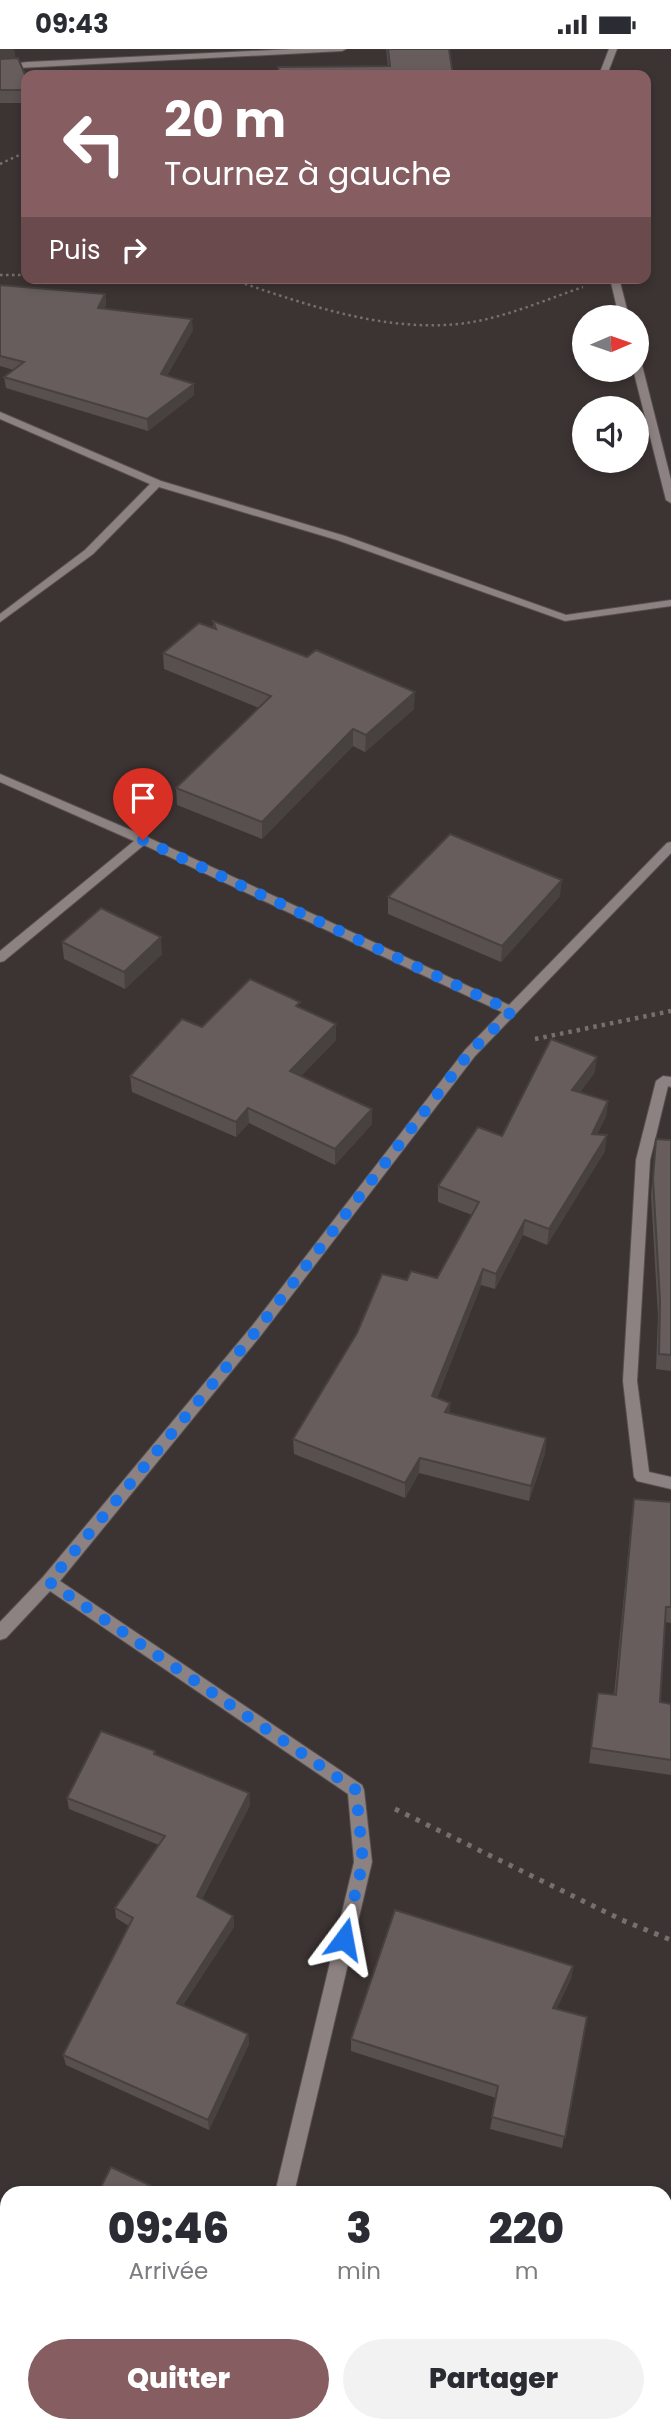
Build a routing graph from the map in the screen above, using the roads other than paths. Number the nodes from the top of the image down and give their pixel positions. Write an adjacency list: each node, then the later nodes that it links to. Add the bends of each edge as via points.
1 (342, 49): 3 (street)
2 (613, 49): 4 (street)
3 (0, 67)
4 (605, 70)
5 (616, 284): 6 (street)
6 (621, 305)
7 (641, 382): 10 (street)
8 (0, 415): 9 (street)
9 (158, 482): 11 (street, via 341,538 565,618); 12 (street, via 89,552)
10 (671, 501)
11 (671, 603)
12 (0, 619)
13 (0, 778): 14 (street)
14 (143, 840): 16 (street); 17 (street)
15 (671, 846): 17 (street)
16 (0, 958)
17 (512, 1011): 20 (street, via 470,1052 257,1330)
18 (671, 1082): 19 (street, via 663,1081 643,1160 630,1381 642,1477)
19 (671, 1483)
20 (49, 1582): 21 (street); 22 (street, via 356,1790 363,1862)
21 (0, 1633)
22 (286, 2186)

